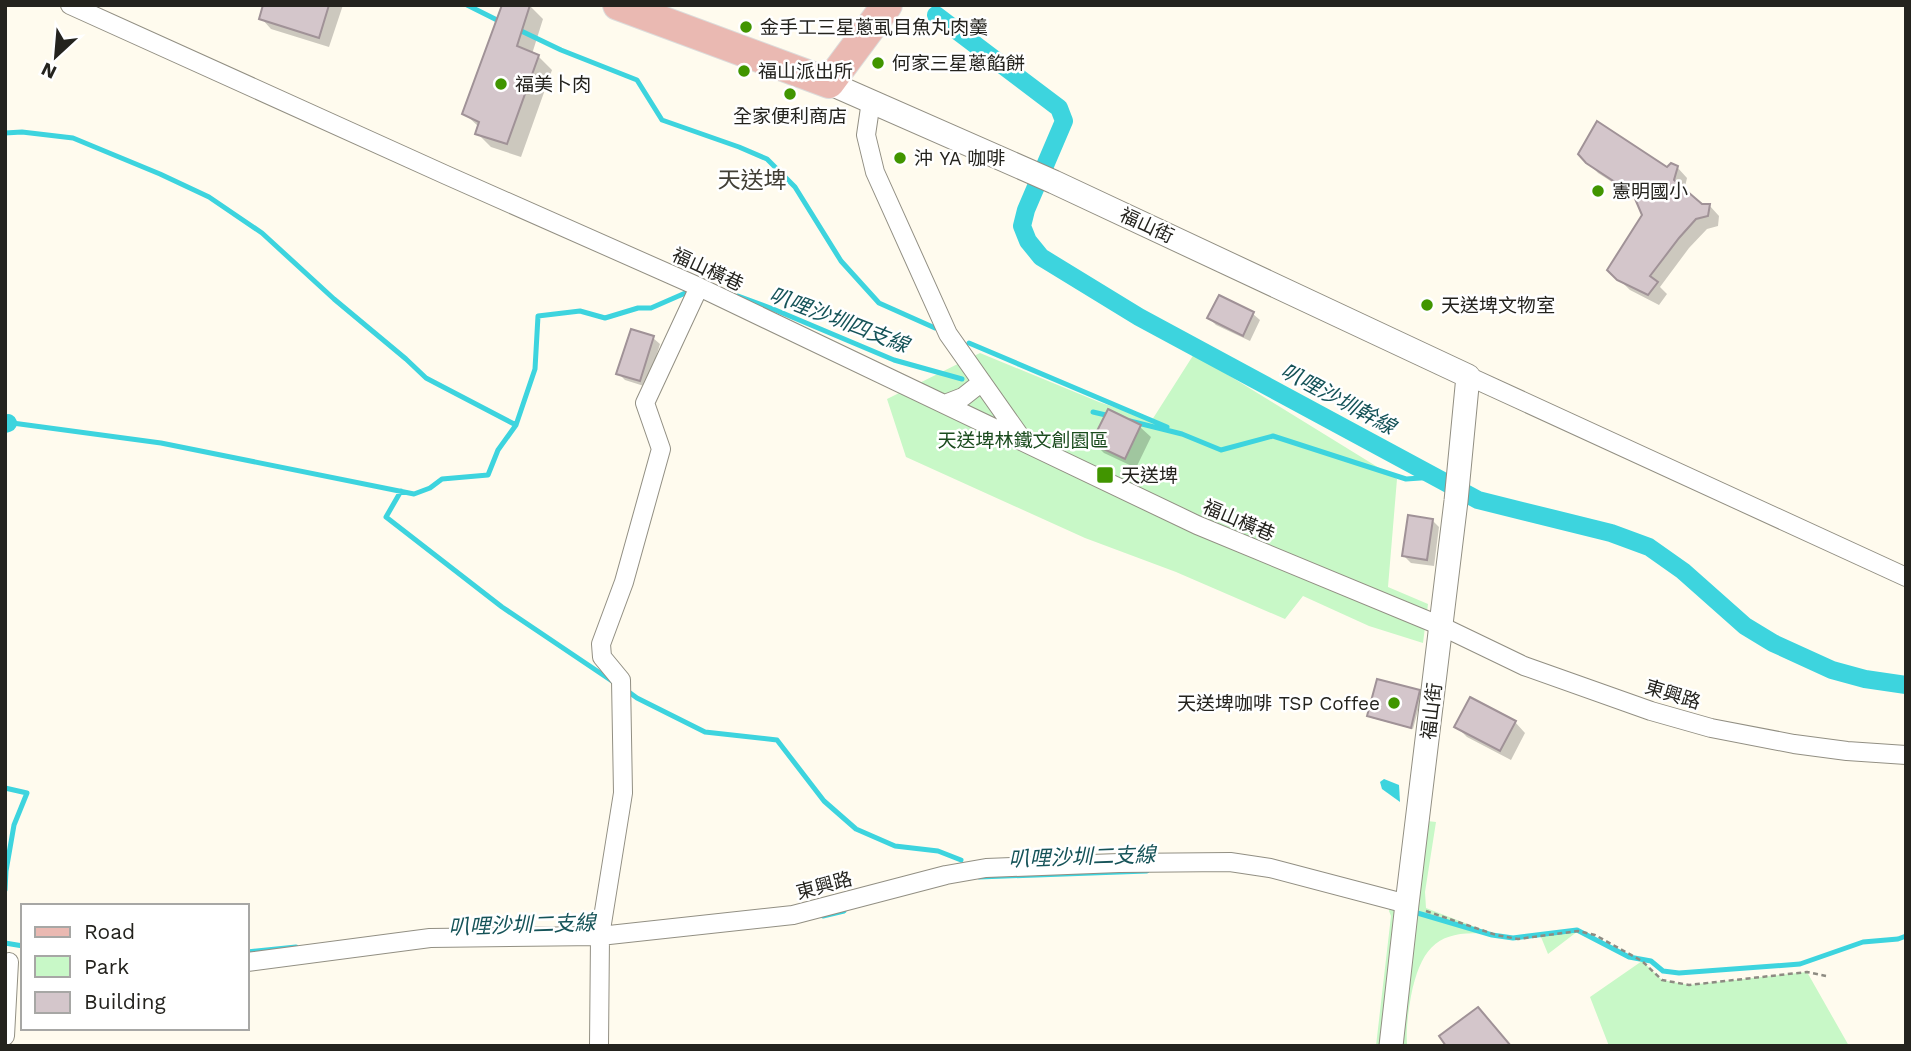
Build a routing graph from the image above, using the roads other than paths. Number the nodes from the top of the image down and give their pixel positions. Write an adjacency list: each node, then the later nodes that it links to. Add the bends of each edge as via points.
1 (70, 5): 6 (street, 福山橫巷)
2 (618, 5): 4 (main road)
3 (887, 5): 4 (main road)
4 (829, 83): 5 (street, 福山街)
5 (872, 101): 7 (street, 福山街); 8 (street, via 866,135 875,172 948,334)
6 (699, 287): 9 (street, 福山橫巷); 15 (street, via 645,403 661,449 624,582 601,644 602,657 621,680 623,793)
7 (1468, 376): 11 (street, 福山街); 12 (street, 福山街)
8 (982, 382): 9 (street); 10 (street)
9 (945, 404): 10 (street, 福山橫巷)
10 (1024, 442): 12 (street, 福山橫巷, via 1197,526)
11 (1906, 577)
12 (1441, 626): 13 (street, 東興路, via 1524,666 1699,724 1794,744); 14 (street, 福山街)
13 (1906, 755)
14 (1407, 904): 15 (street, 東興路, via 1230,862 1079,864 986,868 793,915); 21 (street, 福山街)
15 (600, 936): 17 (street, 東興路, via 430,938); 20 (street)
16 (12, 962): 18 (street)
17 (248, 962)
18 (5, 1037): 19 (street)
19 (6, 1046)
20 (599, 1046)
21 (1391, 1046)

